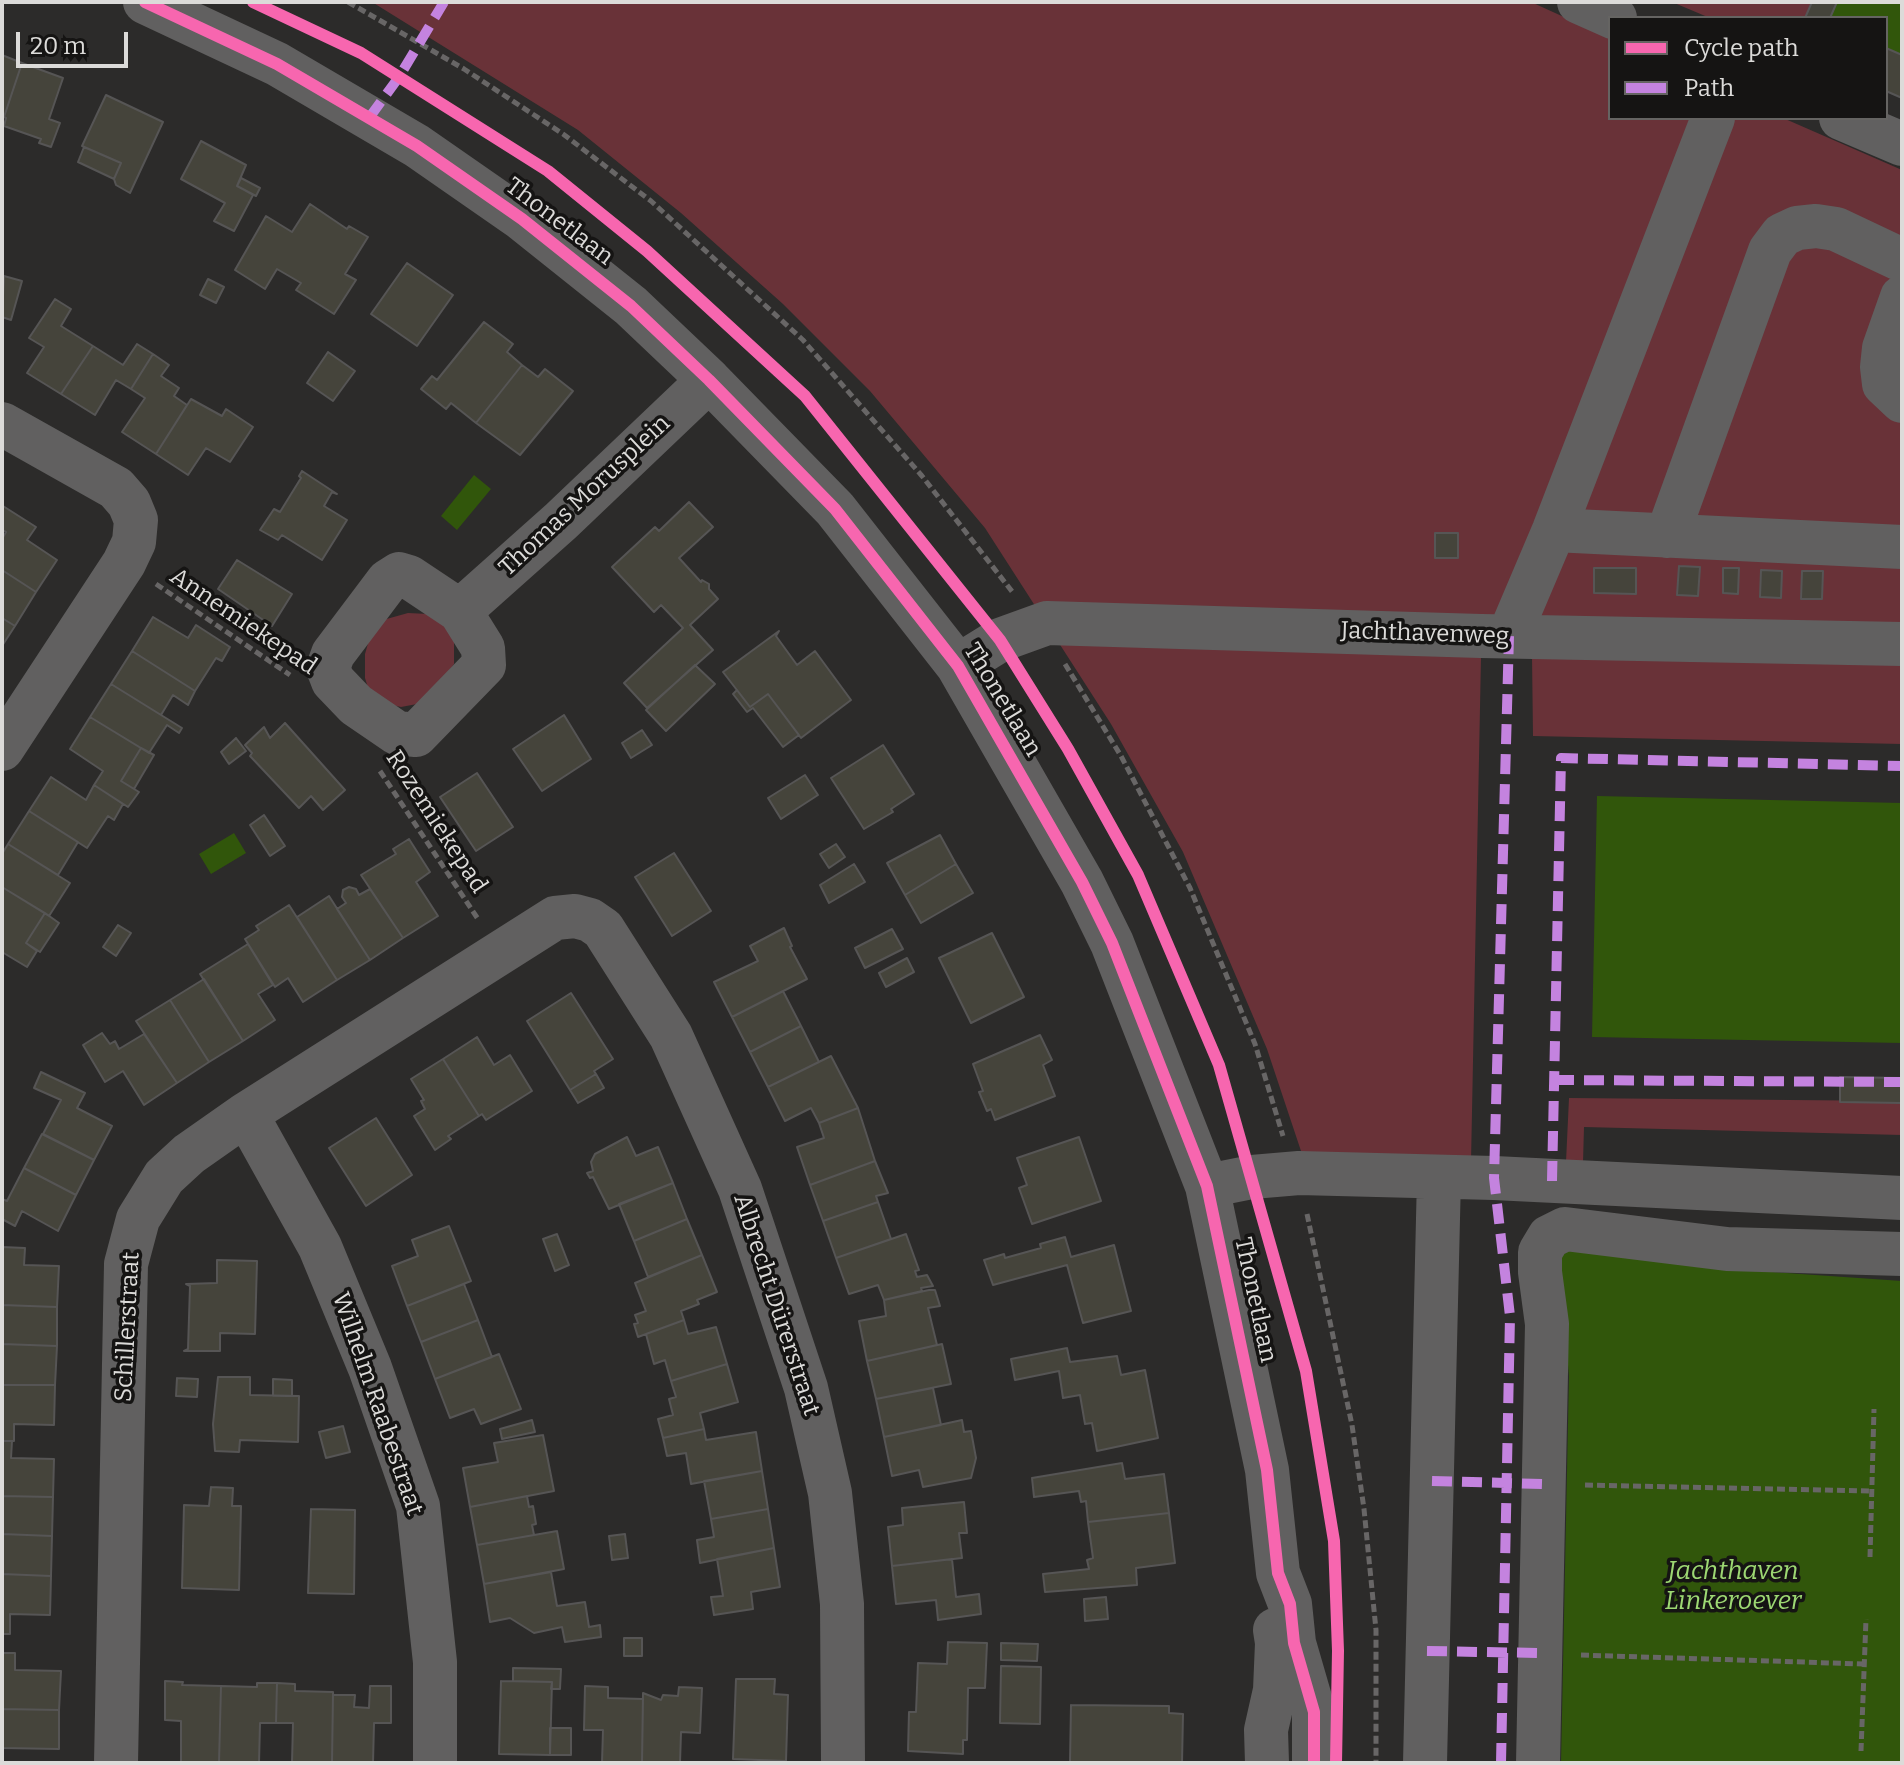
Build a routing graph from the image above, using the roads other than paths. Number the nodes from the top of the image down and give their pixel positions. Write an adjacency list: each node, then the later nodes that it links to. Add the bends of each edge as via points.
1 (145, 2): 9 (street, Thonetlaan, via 277,64 417,146 588,271)
2 (1579, 2): 3 (street)
3 (1610, 16)
4 (1712, 120): 12 (street)
5 (1846, 120): 6 (street)
6 (1902, 144)
7 (1902, 260): 13 (street, via 1836,229 1797,228 1782,235 1770,251)
8 (1902, 297): 10 (street, via 1882,367 1884,384)
9 (709, 380): 15 (street, Thomas Morusplein); 18 (street, Thonetlaan, via 835,509)
10 (1902, 401)
11 (2, 424): 19 (street, via 116,488 136,520 124,563)
12 (1554, 530): 13 (street); 16 (street)
13 (1667, 536): 14 (street)
14 (1902, 547)
15 (460, 611)
16 (1509, 636): 17 (street, Jachthavenweg); 18 (street, Jachthavenweg, via 1047,623 1000,640)
17 (1902, 644)
18 (958, 666): 23 (street, Thonetlaan, via 1112,943)
19 (2, 749)
20 (555, 918): 21 (street, Schillerstraat); 29 (street, Albrecht Dürerstraat, via 575,916 603,929 671,1036 740,1189 806,1388 830,1493 842,1604)
21 (246, 1114): 27 (street, Schillerstraat, via 164,1177 138,1219 126,1264); 28 (street, Wilhelm Raabestraat, via 320,1247 418,1506 435,1662)
22 (1439, 1177): 23 (street, via 1299,1173); 24 (street); 32 (street)
23 (1207, 1186): 26 (street, Thonetlaan, via 1265,1457)
24 (1902, 1198)
25 (1902, 1254): 33 (street, via 1727,1249 1565,1229 1549,1237 1540,1252 1547,1324)
26 (1278, 1573): 30 (street, Thonetlaan, via 1271,1606 1277,1643); 31 (street, Thonetlaan, via 1314,1712)
27 (116, 1763)
28 (435, 1763)
29 (843, 1763)
30 (1267, 1763)
31 (1314, 1763)
32 (1425, 1763)
33 (1538, 1763)

